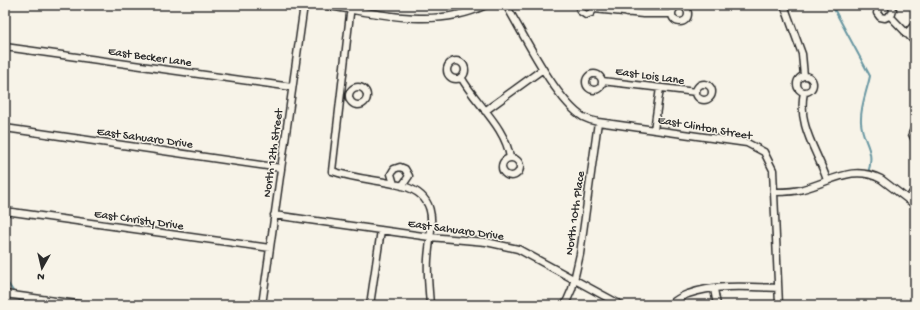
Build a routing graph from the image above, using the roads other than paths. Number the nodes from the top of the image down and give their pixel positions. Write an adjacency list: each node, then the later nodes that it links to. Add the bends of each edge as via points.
1 (304, 5): 23 (street, North 12th Street)
2 (323, 5): 10 (street)
3 (486, 5): 10 (street, via 460,14 436,18 406,18 365,12)
4 (506, 5): 19 (street, East Clinton Street)
5 (579, 5): 11 (street, via 580,11 589,15)
6 (628, 5): 12 (street)
7 (784, 5): 20 (street, via 802,54)
8 (879, 5): 14 (street, via 878,15 885,18)
9 (891, 5): 14 (street, via 893,10)
10 (351, 7): 27 (street)
11 (594, 7): 12 (street)
12 (627, 13): 13 (street)
13 (672, 14)
14 (890, 16): 16 (street)
15 (915, 24): 16 (street)
16 (906, 34): 17 (street)
17 (915, 42)
18 (5, 47): 23 (street, East Becker Lane)
19 (543, 69): 29 (street); 30 (street, East Clinton Street, via 571,106 584,117)
20 (804, 76): 26 (street, via 797,84); 26 (street, via 809,77 814,84 811,90)
21 (461, 77): 29 (street)
22 (602, 81): 24 (street, East Lois Lane)
23 (292, 87): 36 (street, North 12th Street)
24 (660, 88): 25 (street, East Lois Lane); 33 (street)
25 (696, 92)
26 (804, 92): 37 (street, via 802,116 806,133)
27 (342, 93): 28 (street); 38 (street, via 332,171)
28 (349, 94)
29 (485, 111): 35 (street, via 500,134)
30 (598, 122): 33 (street, East Clinton Street); 49 (street, North 10th Place, via 580,254)
31 (915, 127): 34 (street, via 912,134)
32 (5, 128): 36 (street, East Sahuaro Drive)
33 (654, 130): 41 (street, East Clinton Street, via 747,143 759,149 764,152 773,170)
34 (915, 140)
35 (510, 158)
36 (281, 168): 45 (street, North 12th Street)
37 (827, 180): 41 (street, via 805,189); 42 (street, via 849,173 875,176)
38 (394, 184): 39 (street); 39 (street, via 391,174 394,169 400,167 405,169 408,176)
39 (402, 186): 47 (street, via 427,200 432,216)
40 (915, 189): 42 (street)
41 (775, 192): 50 (street, East Clinton Street)
42 (908, 200): 43 (street)
43 (915, 205)
44 (5, 211): 48 (street, East Christy Drive)
45 (274, 216): 46 (street, East Sahuaro Drive); 48 (street, North 12th Street)
46 (381, 230): 47 (street, East Sahuaro Drive); 55 (street)
47 (430, 237): 49 (street, East Sahuaro Drive, via 486,242 518,250); 56 (street)
48 (270, 248): 54 (street, North 12th Street)
49 (574, 280): 57 (street, North 10th Place); 58 (street, East Sahuaro Drive)
50 (778, 288): 51 (street); 61 (street, East Clinton Street)
51 (714, 289): 59 (street, via 687,294); 60 (street)
52 (5, 294): 53 (street)
53 (84, 305)
54 (262, 305)
55 (370, 305)
56 (430, 305)
57 (565, 305)
58 (621, 305)
59 (669, 305)
60 (717, 305)
61 (779, 305)

